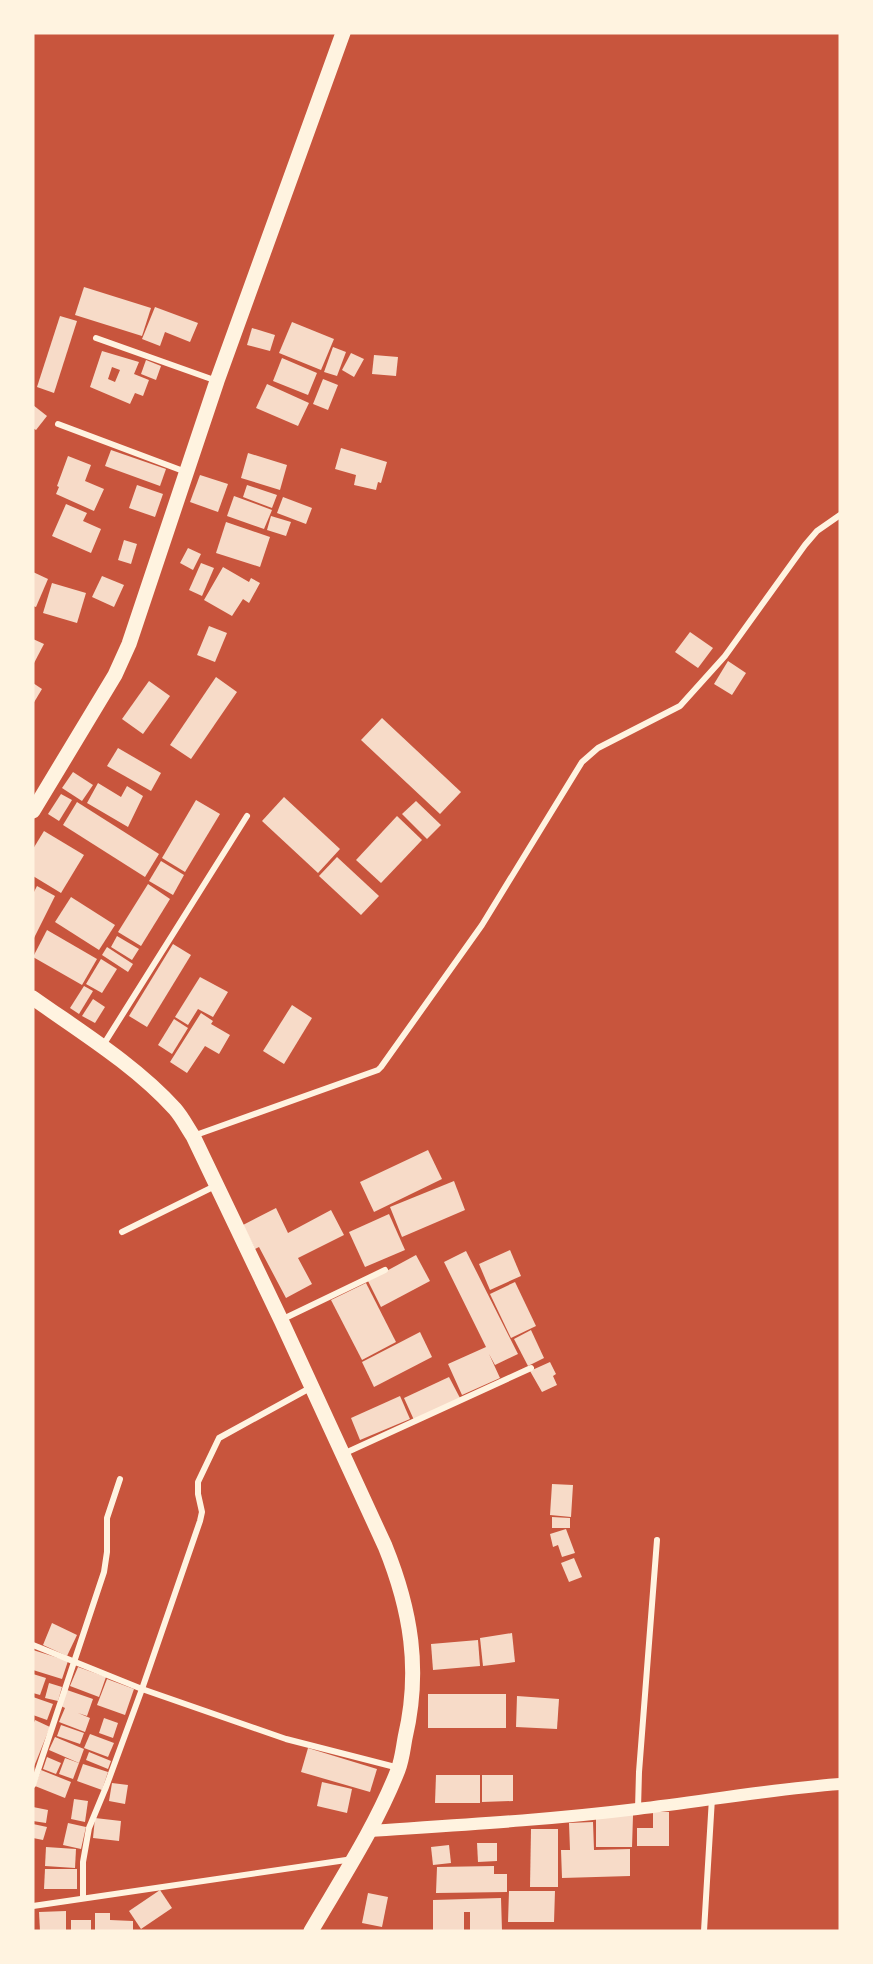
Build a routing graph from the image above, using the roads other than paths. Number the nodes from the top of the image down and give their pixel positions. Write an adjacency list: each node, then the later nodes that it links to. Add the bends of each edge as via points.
1 (343, 33): 3 (main road)
2 (96, 338): 3 (street)
3 (217, 381): 5 (main road)
4 (58, 424): 5 (street)
5 (187, 472): 7 (main road, via 123,658)
6 (840, 515): 11 (street, via 805,545 725,656 687,699 598,748 582,762 482,925 378,1070)
7 (33, 811)
8 (247, 816): 10 (street)
9 (33, 998): 10 (main road)
10 (102, 1047): 11 (main road, via 161,1095)
11 (193, 1136): 12 (main road)
12 (216, 1185): 13 (street); 15 (main road)
13 (122, 1232)
14 (385, 1270): 15 (street)
15 (281, 1320): 17 (main road)
16 (531, 1368): 18 (street)
17 (311, 1388): 18 (main road); 23 (street, via 221,1436 213,1447 198,1482 202,1512)
18 (342, 1454): 24 (main road, via 395,1572 408,1620 413,1692)
19 (120, 1479): 22 (street, via 107,1518 104,1572)
20 (657, 1540): 28 (street)
21 (33, 1645): 22 (street)
22 (75, 1662): 23 (street); 25 (street)
23 (142, 1689): 24 (street, via 286,1739); 31 (street, via 89,1828 83,1862)
24 (399, 1768): 29 (main road)
25 (33, 1785)
26 (840, 1785): 27 (main road)
27 (712, 1798): 28 (main road); 34 (street)
28 (638, 1809): 29 (main road)
29 (370, 1831): 30 (main road)
30 (353, 1859): 31 (street); 33 (main road)
31 (83, 1898): 32 (street)
32 (33, 1906)
33 (312, 1931)
34 (704, 1931)

